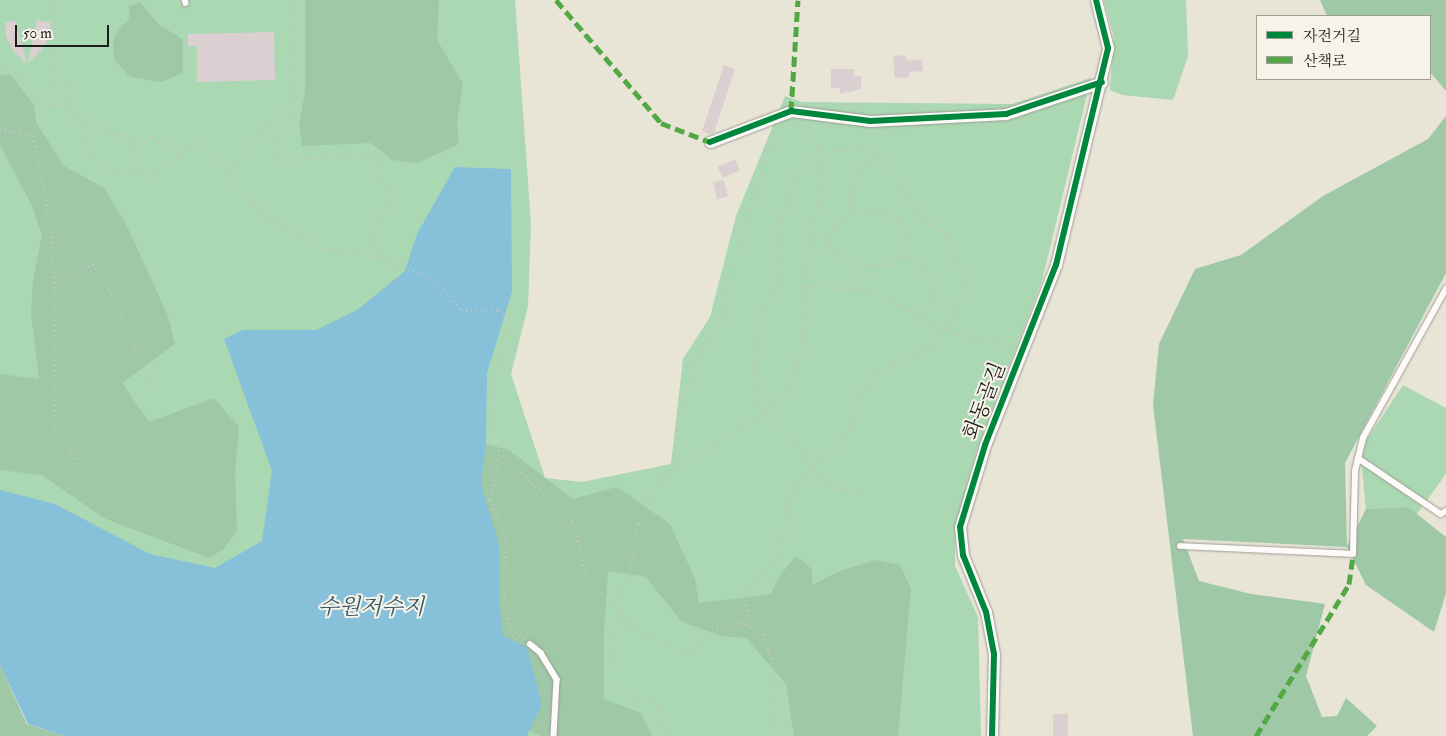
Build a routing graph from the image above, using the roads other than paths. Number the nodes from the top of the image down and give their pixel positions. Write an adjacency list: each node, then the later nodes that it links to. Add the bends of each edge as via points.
1 (1096, 0): 2 (street, 화동골길, via 1108,48)
2 (1102, 82): 3 (street, via 1006,114 870,120 791,111); 10 (street, 화동골길, via 1056,265 985,445 960,527 963,555 986,612 994,654)
3 (710, 142)
4 (1446, 289): 5 (lane, via 1363,438)
5 (1358, 458): 6 (lane, via 1441,514); 7 (lane, via 1354,471 1353,554)
6 (1446, 511)
7 (1180, 546)
8 (530, 644): 9 (lane, via 541,652 557,680)
9 (554, 736)
10 (992, 736)

